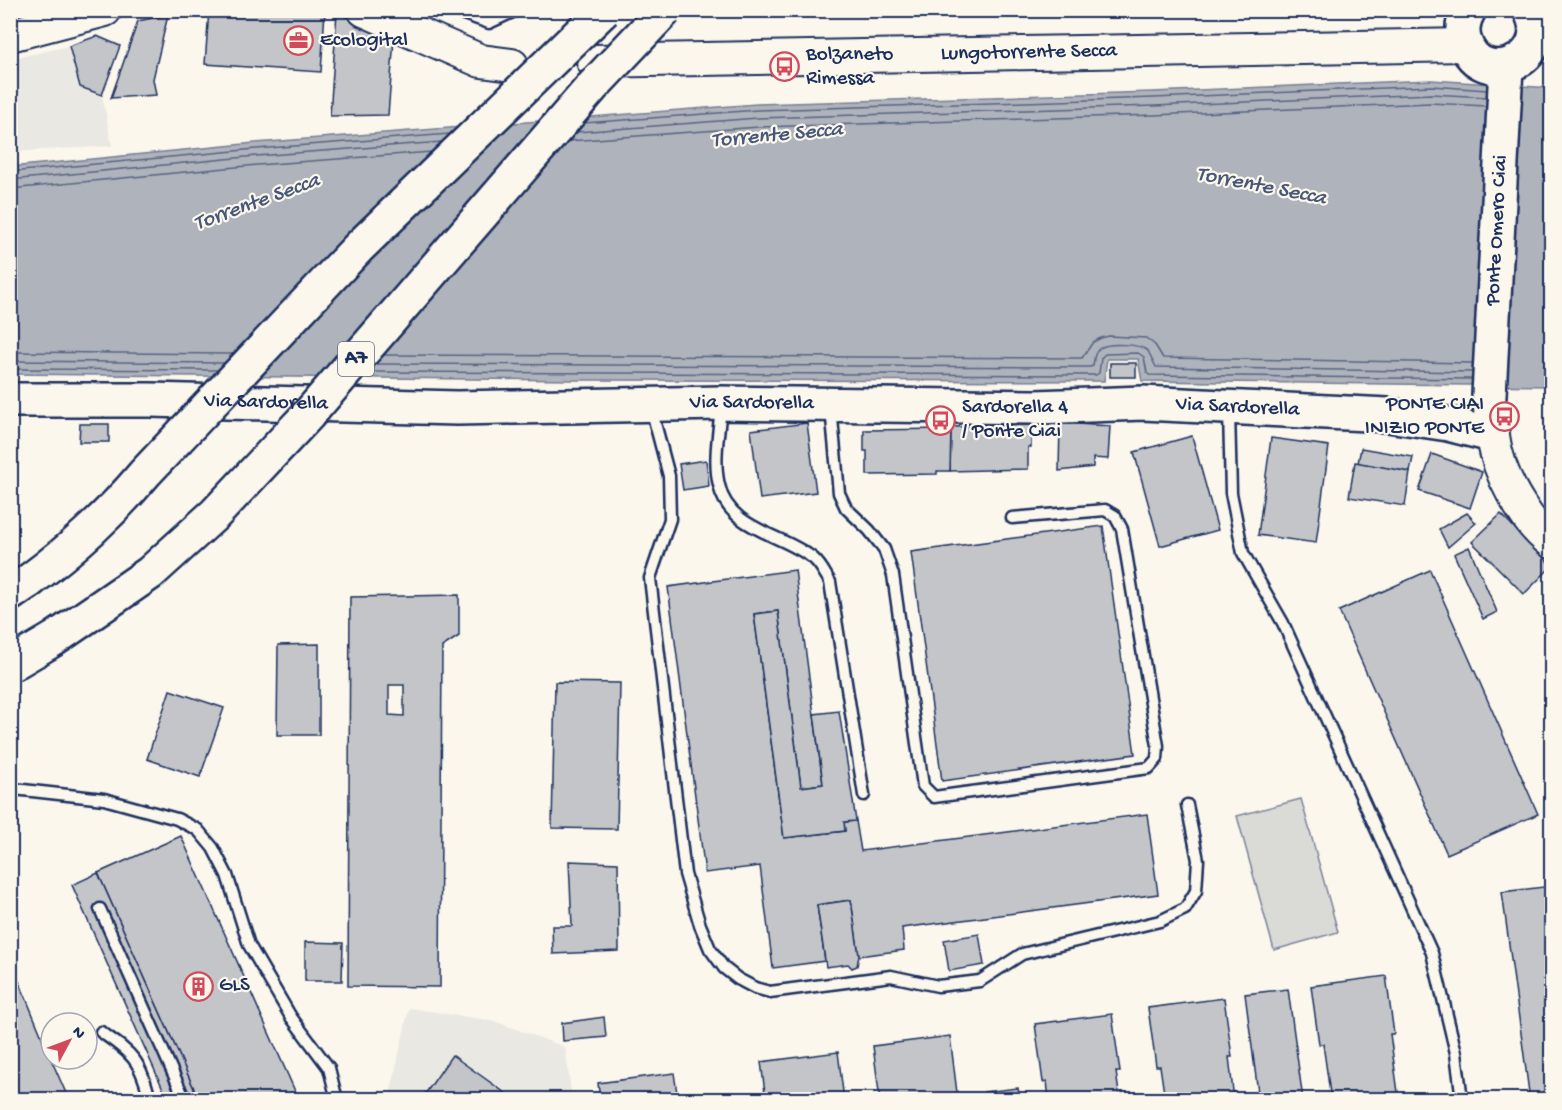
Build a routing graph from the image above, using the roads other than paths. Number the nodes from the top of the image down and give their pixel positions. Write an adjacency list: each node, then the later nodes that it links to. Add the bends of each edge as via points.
1 (105, 10): 9 (main road)
2 (364, 10): 12 (main road, via 481,61)
3 (452, 10): 4 (lane, via 489,23)
4 (517, 10)
5 (604, 10): 23 (main road, bridge, via 359,247 117,507 56,561)
6 (665, 10): 24 (main road, A7, bridge, via 591,87 308,415 215,514 150,573)
7 (1469, 10): 10 (main road, via 1463,23)
8 (1539, 24): 13 (main road, via 1525,57)
9 (28, 28)
10 (1466, 45): 11 (main road, Lungotorrente Secca); 13 (main road, via 1482,63)
11 (593, 61)
12 (512, 65)
13 (1506, 67): 14 (main road, Ponte Omero Ciai)
14 (1489, 395): 20 (main road)
15 (10, 400): 17 (main road, Via Sardorella, via 457,408)
16 (721, 404): 17 (main road, Via Sardorella); 18 (main road, Via Sardorella); 26 (lane, via 717,463 723,499 741,519 813,558 830,582)
17 (651, 405): 27 (lane, via 669,476 670,519 650,578 685,874 710,949 738,979 770,992 891,976 938,986 980,981 1022,954 1160,921 1185,909 1196,891 1198,860)
18 (831, 405): 19 (main road, Via Sardorella, via 1036,407 1143,403); 21 (lane, via 838,493 846,508 884,549 893,574 923,786 934,797 1149,768 1157,759 1122,529 1115,516 1105,510)
19 (1229, 407): 20 (main road, Via Sardorella, via 1388,415); 33 (lane, via 1231,493 1243,553 1283,623 1432,953 1456,1053)
20 (1492, 435): 22 (main road, via 1508,487 1525,514)
21 (1012, 518)
22 (1551, 542)
23 (10, 594)
24 (10, 665)
25 (14, 789): 32 (lane, via 104,799 177,819 198,830 227,875 249,945 291,1017 329,1068)
26 (864, 795)
27 (1186, 805)
28 (100, 909): 31 (lane)
29 (101, 1032): 30 (lane, via 126,1049 144,1073)
30 (150, 1100)
31 (185, 1100)
32 (337, 1100)
33 (1462, 1100)

